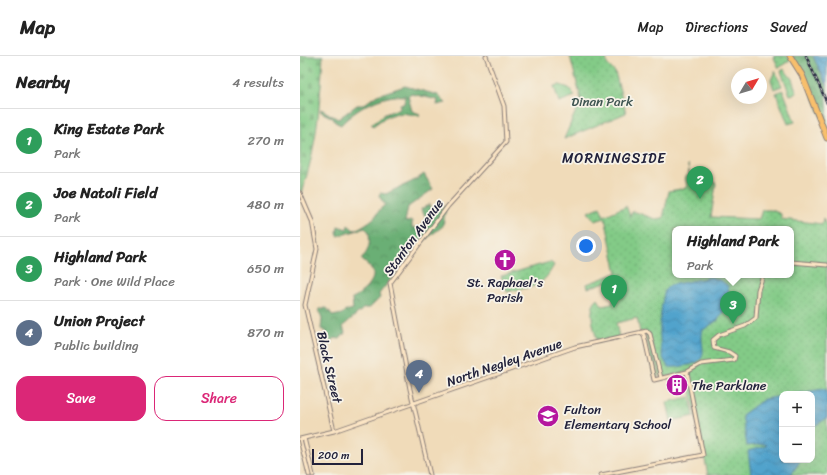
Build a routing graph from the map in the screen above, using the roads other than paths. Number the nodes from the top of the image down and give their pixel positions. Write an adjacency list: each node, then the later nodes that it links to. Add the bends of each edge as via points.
1 (486, 56): 13 (main road, Stanton Avenue, via 504,106 506,142 448,206 390,283)
2 (790, 56): 3 (highway, via 802,75)
3 (827, 138)
4 (300, 193): 14 (main road, Black Street, via 312,221 317,249 306,308)
5 (794, 262): 6 (main road)
6 (827, 266)
7 (762, 278): 9 (main road, via 758,290 756,318 745,326 719,335 713,340 712,345 715,349)
8 (641, 332): 12 (main road, North Negley Avenue, via 647,331 650,334); 12 (main road, via 644,335 654,380); 13 (main road, North Negley Avenue, via 574,347)
9 (732, 354): 10 (main road, via 730,357); 10 (main road, via 735,356 733,360)
10 (711, 362): 11 (main road)
11 (687, 372): 12 (main road); 20 (main road, via 703,455)
12 (661, 378)
13 (413, 404): 14 (main road, North Negley Avenue); 19 (main road, Stanton Avenue)
14 (334, 431): 15 (main road, North Negley Avenue)
15 (304, 438): 16 (main road, North Negley Avenue); 18 (main road)
16 (300, 439): 17 (main road)
17 (309, 475)
18 (313, 475)
19 (430, 475)
20 (601, 475)

